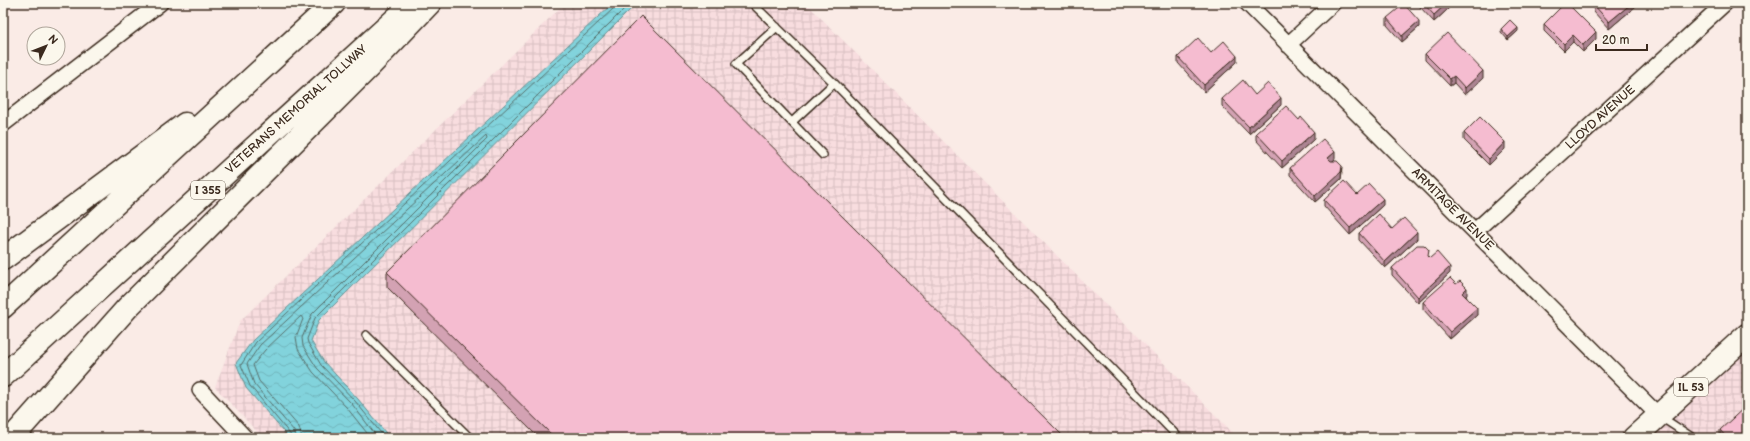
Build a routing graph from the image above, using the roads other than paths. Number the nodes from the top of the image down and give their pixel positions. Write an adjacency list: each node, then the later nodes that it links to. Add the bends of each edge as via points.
1 (160, 3): 14 (street)
2 (334, 3): 11 (main road)
3 (412, 3): 21 (main road, VETERANS MEMORIAL TOLLWAY / I 355)
4 (430, 3): 24 (main road, via 128,307)
5 (1247, 3): 10 (street, ARMITAGE AVENUE)
6 (1333, 3): 10 (street)
7 (1725, 3): 16 (street, LLOYD AVENUE)
8 (754, 5): 9 (lane)
9 (777, 27): 12 (lane); 13 (lane, via 736,64)
10 (1288, 45): 16 (street, ARMITAGE AVENUE)
11 (282, 52): 17 (main road); 18 (main road)
12 (834, 83): 13 (lane); 27 (lane)
13 (792, 122): 15 (lane)
14 (3, 124)
15 (823, 156)
16 (1475, 231): 23 (street, ARMITAGE AVENUE)
17 (3, 259)
18 (3, 308)
19 (366, 334): 26 (lane)
20 (1747, 335): 23 (main road, IL 53)
21 (3, 376)
22 (200, 390): 25 (street)
23 (1659, 416): 28 (main road, IL 53); 29 (lane)
24 (12, 438)
25 (245, 438)
26 (470, 438)
27 (1179, 438)
28 (1634, 438)
29 (1693, 438)

